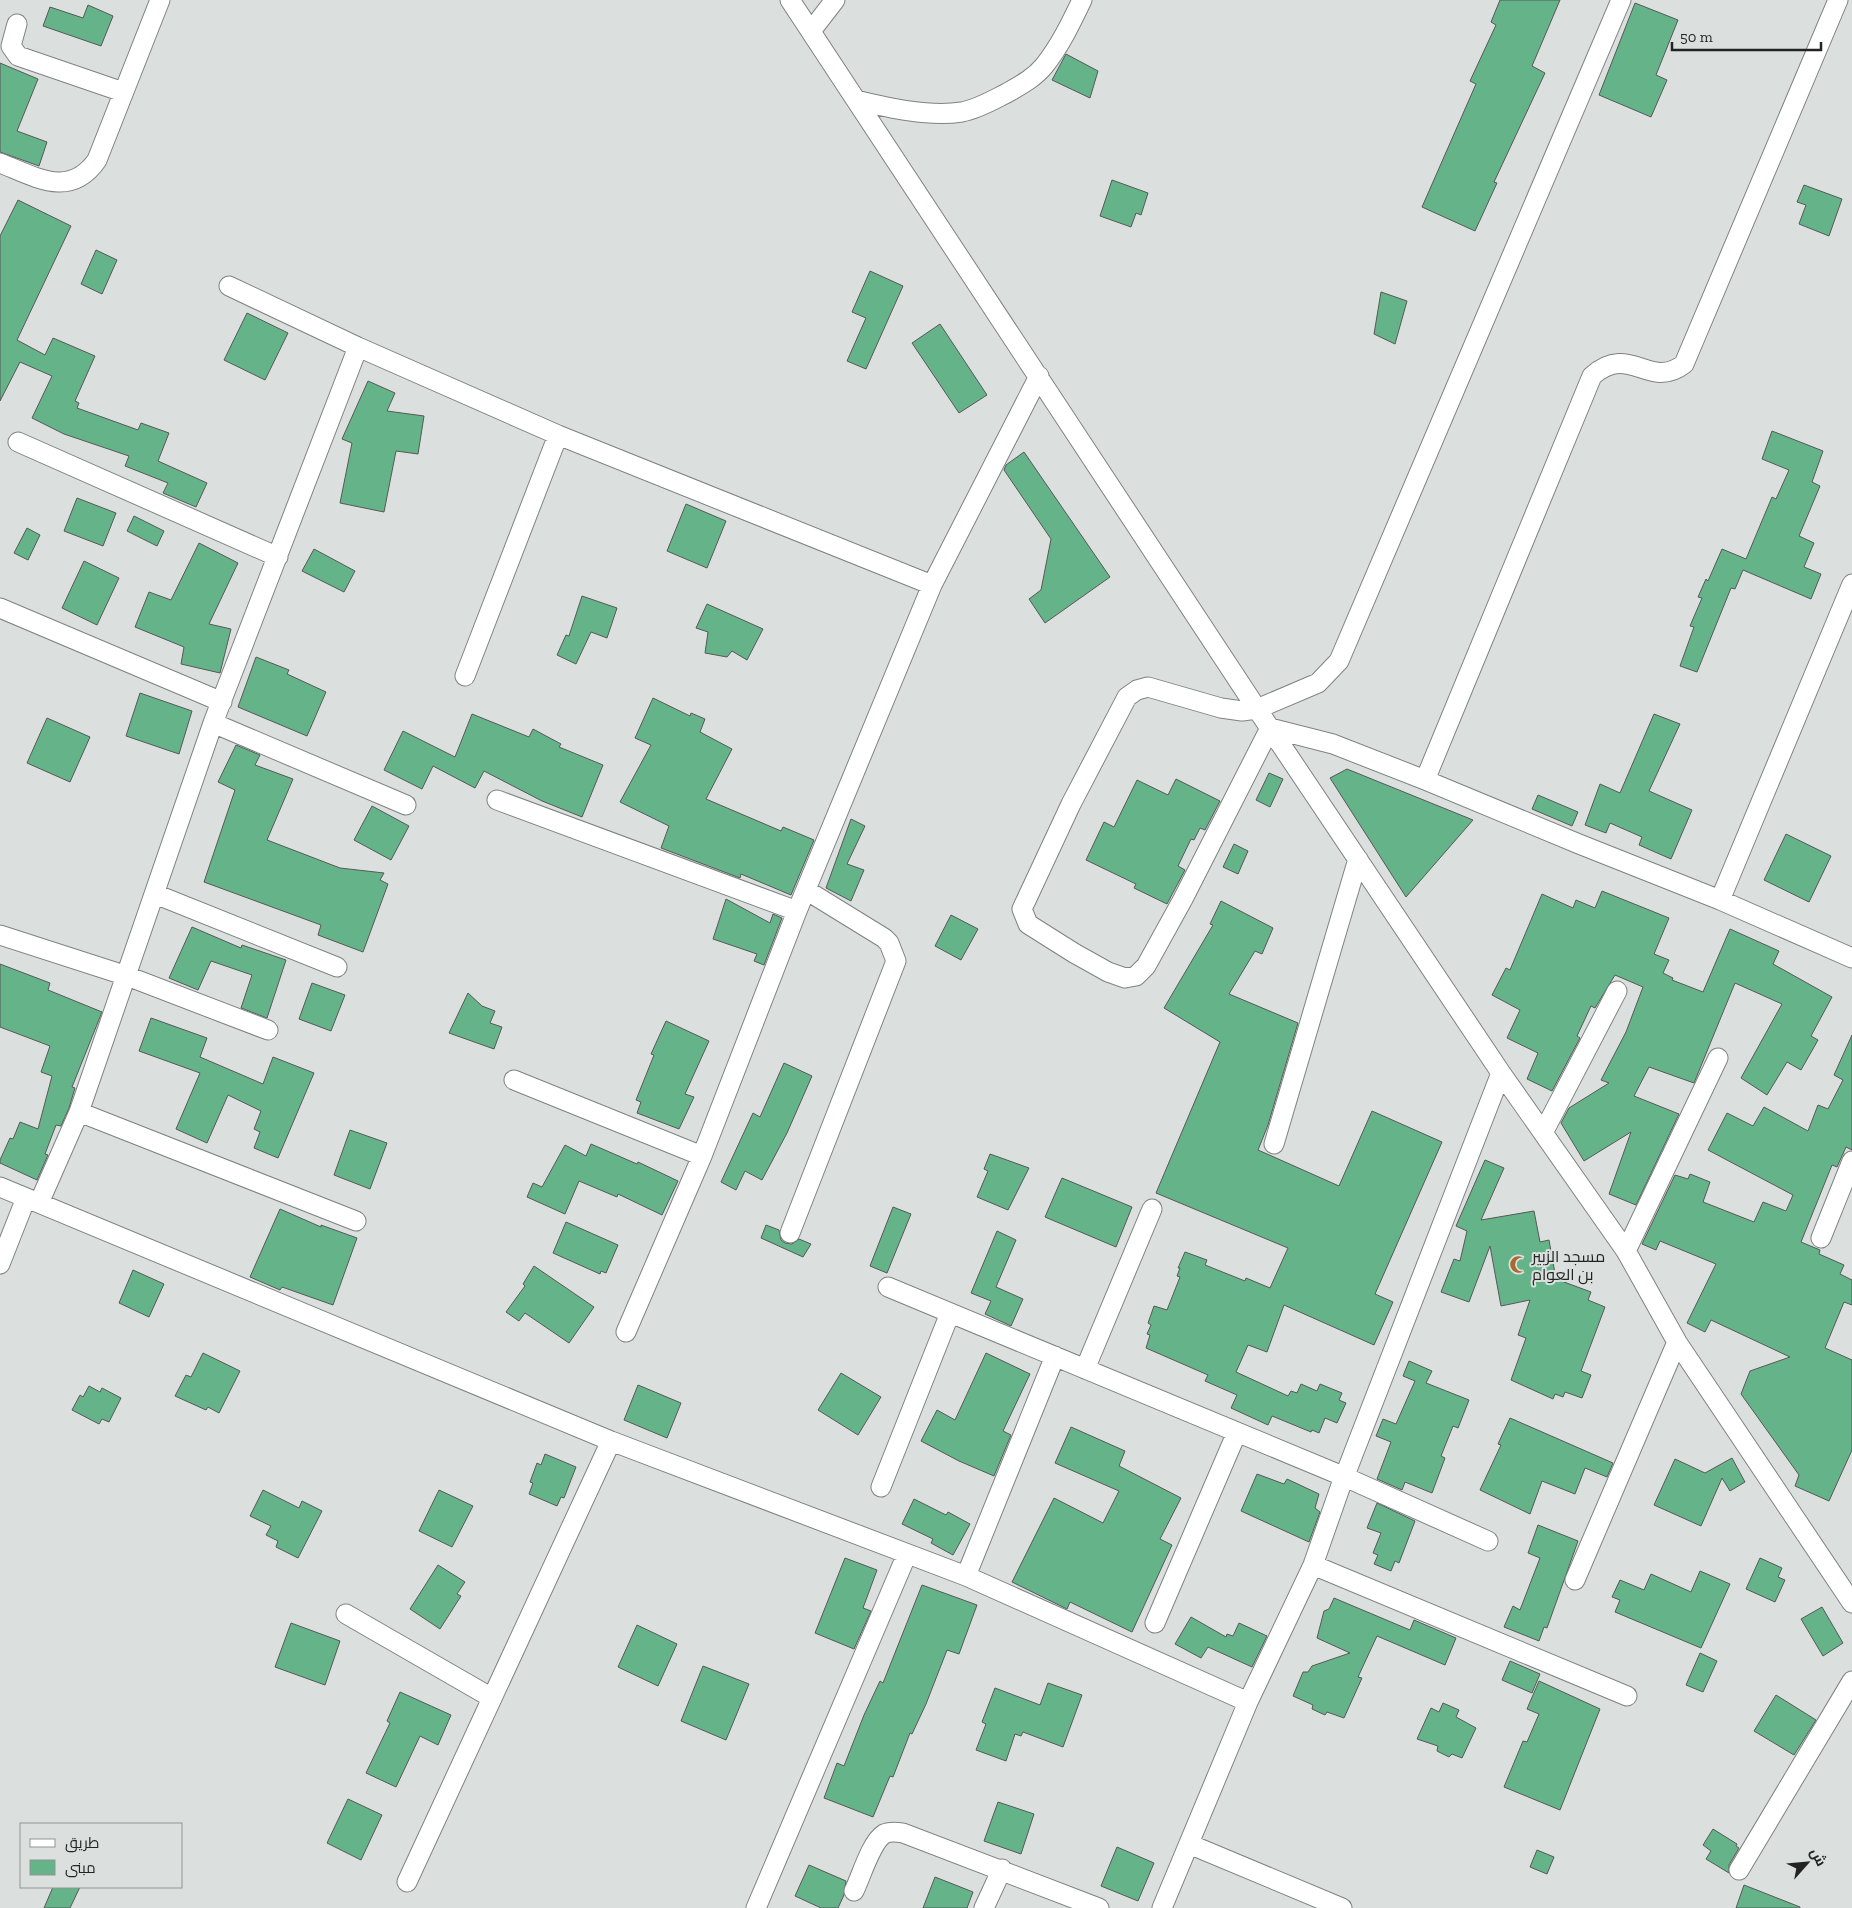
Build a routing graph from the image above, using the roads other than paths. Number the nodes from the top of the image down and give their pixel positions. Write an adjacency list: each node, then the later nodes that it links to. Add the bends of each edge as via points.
1 (160, 0): 9 (street)
2 (790, 0): 8 (street)
3 (835, 0): 8 (street)
4 (1082, 0): 10 (street, via 1068,29 1043,66 1025,83 988,103 962,112 929,112)
5 (1621, 0): 23 (street, via 1339,661 1318,683)
6 (1838, 0): 26 (street, via 1684,364 1674,371 1658,373 1617,362 1603,366 1592,376)
7 (17, 24): 9 (street, via 11,46 18,56)
8 (811, 31): 10 (street)
9 (123, 92): 11 (street, via 97,160 82,177 60,183)
10 (856, 100): 14 (street)
11 (0, 163)
12 (229, 286): 13 (street)
13 (358, 347): 15 (street); 17 (street)
14 (1039, 376): 18 (street); 23 (street)
15 (558, 435): 18 (street); 21 (street)
16 (18, 442): 17 (street)
17 (278, 557): 22 (street)
18 (932, 584): 30 (street)
19 (1852, 584): 32 (street)
20 (0, 608): 22 (street)
21 (464, 676)
22 (222, 702): 24 (street)
23 (1257, 709): 25 (street); 25 (street, via 1221,708 1148,687 1127,697 1025,900 1022,909 1028,924 1108,972 1125,978 1136,976 1146,966 1178,907)
24 (213, 723): 28 (street); 31 (street)
25 (1270, 728): 26 (street, via 1333,744); 29 (street)
26 (1425, 780): 32 (street)
27 (497, 800): 33 (street)
28 (406, 805)
29 (1358, 859): 41 (street); 45 (street)
30 (806, 890): 33 (street); 52 (street, via 884,938 896,961)
31 (155, 894): 36 (street); 37 (street)
32 (1720, 900): 35 (street)
33 (798, 911): 46 (street)
34 (0, 935): 37 (street)
35 (1852, 958)
36 (337, 967)
37 (127, 976): 39 (street); 43 (street)
38 (1618, 991): 44 (street)
39 (268, 1030)
40 (1718, 1058): 54 (street)
41 (1501, 1073): 44 (street); 64 (street)
42 (514, 1080): 46 (street)
43 (79, 1112): 49 (street); 51 (street)
44 (1544, 1131): 54 (street)
45 (1274, 1144)
46 (702, 1156): 58 (street)
47 (1852, 1161): 53 (street)
48 (0, 1187): 49 (street)
49 (32, 1200): 55 (street); 63 (street)
50 (1152, 1209): 61 (street)
51 (356, 1221)
52 (790, 1233)
53 (1820, 1238)
54 (1626, 1251): 59 (street)
55 (0, 1264)
56 (888, 1287): 57 (street)
57 (950, 1313): 60 (street); 65 (street)
58 (626, 1332)
59 (1677, 1342): 70 (street); 71 (street)
60 (1055, 1356): 61 (street); 69 (street)
61 (1085, 1369): 62 (street)
62 (1237, 1432): 64 (street); 73 (street)
63 (611, 1441): 67 (street); 76 (street)
64 (1345, 1477): 66 (street); 68 (street)
65 (881, 1487)
66 (1488, 1541)
67 (907, 1554): 69 (street); 83 (street)
68 (1313, 1565): 75 (street); 77 (street)
69 (966, 1576): 77 (street)
70 (1575, 1580)
71 (1852, 1603)
72 (346, 1614): 76 (street)
73 (1155, 1623)
74 (1852, 1681): 80 (street)
75 (1627, 1696)
76 (492, 1698): 81 (street)
77 (1248, 1702): 78 (street)
78 (1189, 1844): 86 (street); 87 (street)
79 (1002, 1869): 82 (street, via 904,1833 891,1832 876,1842); 84 (street); 85 (street)
80 (1739, 1870)
81 (407, 1882)
82 (854, 1891)
83 (756, 1908)
84 (984, 1908)
85 (1099, 1908)
86 (1162, 1908)
87 (1342, 1908)

